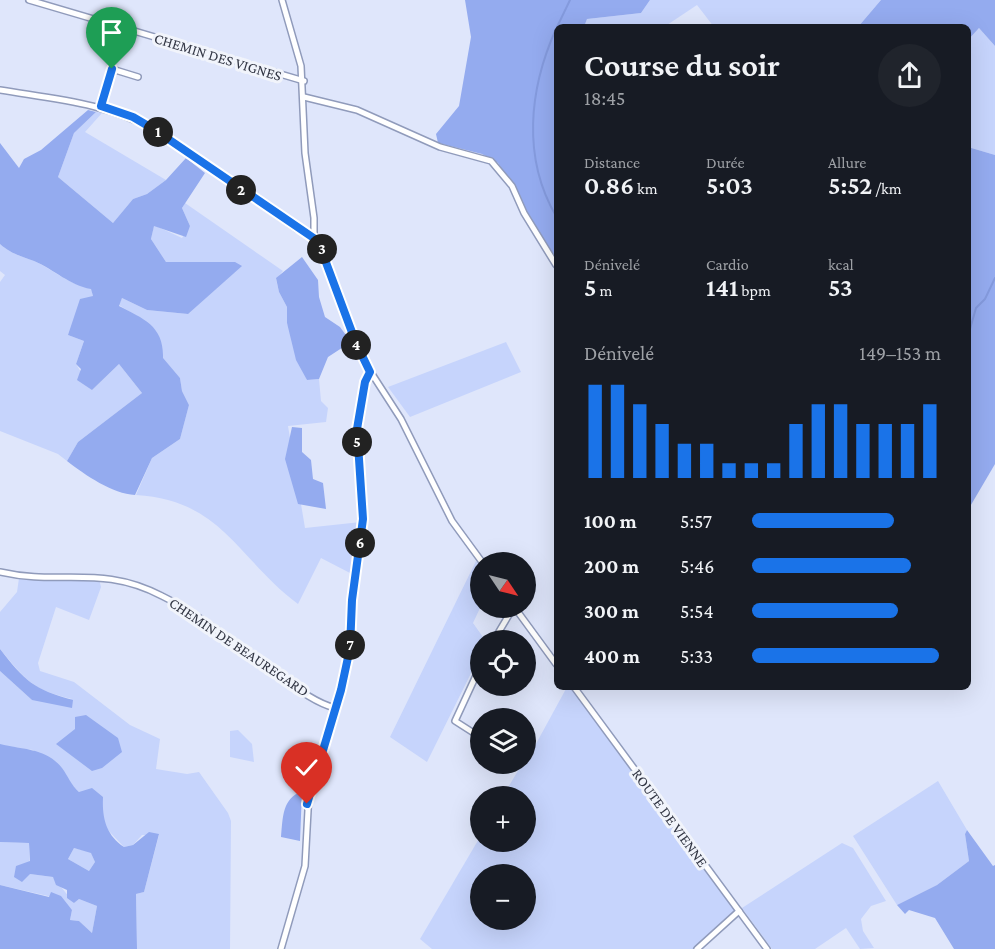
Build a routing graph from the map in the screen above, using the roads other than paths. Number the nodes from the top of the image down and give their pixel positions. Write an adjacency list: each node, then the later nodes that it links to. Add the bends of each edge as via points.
1 (29, 0): 4 (street, CHEMIN DES VIGNES)
2 (282, 0): 4 (street)
3 (138, 77): 7 (street, via 112,69)
4 (304, 81): 6 (street)
5 (0, 90): 7 (street)
6 (304, 96): 8 (street, via 305,153); 9 (street, via 357,110 440,147 491,161 512,186)
7 (101, 106): 8 (street, via 155,130 297,229)
8 (314, 236): 10 (street)
9 (554, 262)
10 (370, 372): 11 (street, via 401,419 452,521); 17 (street, via 357,429 363,519 350,648)
11 (475, 552)
12 (0, 572): 17 (street, CHEMIN DE BEAUREGARD, via 24,577 105,577 132,583 181,606 309,696)
13 (522, 618): 14 (street)
14 (554, 661)
15 (470, 689): 18 (street, via 455,721)
16 (576, 690): 19 (street, ROUTE DE VIENNE)
17 (335, 708): 20 (street, via 309,792 305,866)
18 (470, 731)
19 (739, 910): 21 (street); 22 (street, ROUTE DE VIENNE)
20 (281, 949)
21 (697, 949)
22 (767, 949)

